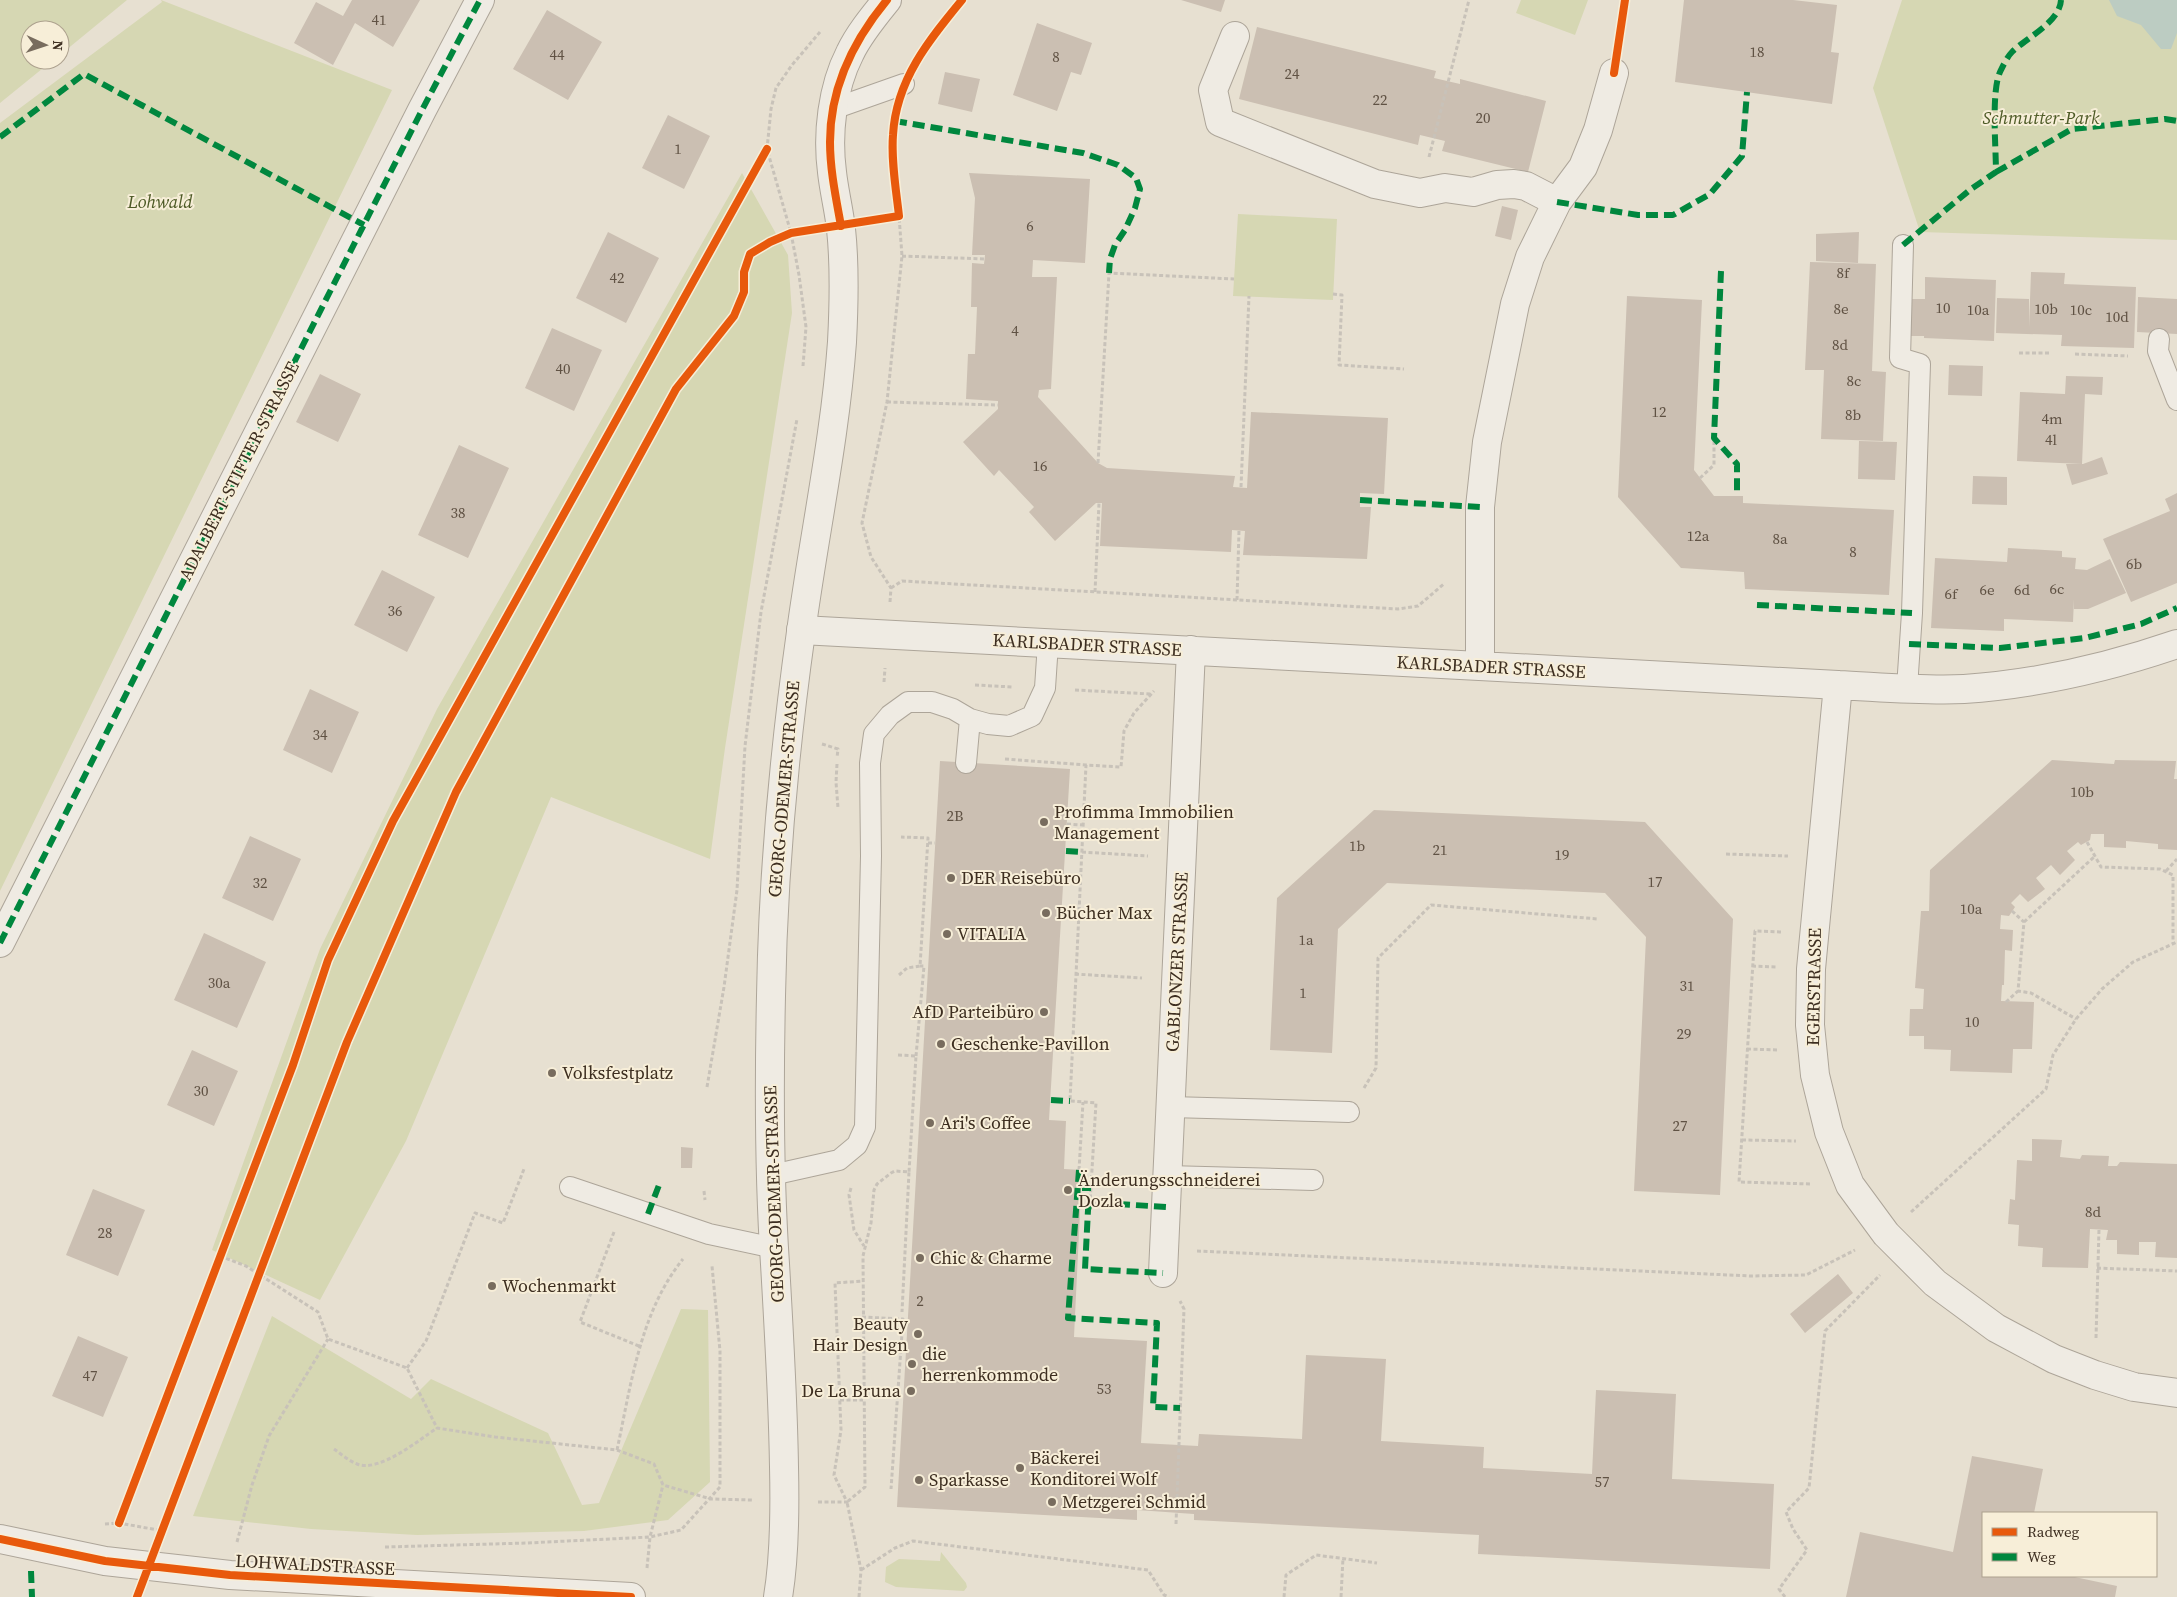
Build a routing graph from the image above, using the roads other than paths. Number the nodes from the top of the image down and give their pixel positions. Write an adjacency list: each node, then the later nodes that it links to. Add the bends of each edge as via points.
1 (480, 0): 20 (street, ADALBERT-STIFTER-STRASSE)
2 (887, 0): 6 (street, GEORG-ODEMER-STRASSE, via 850,53)
3 (1235, 36): 7 (street, via 1213,90 1220,122 1375,184 1420,193 1445,188 1473,192 1497,184 1514,184 1526,186)
4 (1614, 74): 7 (street, via 1598,130 1583,167)
5 (904, 84): 6 (lane)
6 (834, 109): 11 (street, GEORG-ODEMER-STRASSE, via 830,141 844,274 842,339 834,419)
7 (1557, 202): 15 (street, via 1530,257 1515,304 1487,442 1480,507)
8 (1903, 245): 17 (lane, via 1900,358 1920,364)
9 (2159, 339): 10 (lane, via 2158,351)
10 (2177, 400)
11 (801, 630): 12 (street, KARLSBADER STRASSE); 23 (street, GEORG-ODEMER-STRASSE, via 787,734 773,902)
12 (1048, 643): 14 (street, KARLSBADER STRASSE); 18 (lane, via 1045,688 1032,716 1009,726)
13 (2177, 644): 17 (street, KARLSBADER STRASSE, via 2130,660 2058,677 1963,689)
14 (1190, 650): 15 (street, KARLSBADER STRASSE); 21 (street, GABLONZER STRASSE)
15 (1480, 666): 16 (street, KARLSBADER STRASSE)
16 (1838, 685): 17 (street, KARLSBADER STRASSE); 29 (street, EGERSTRASSE, via 1811,968 1810,1025 1815,1075 1829,1132 1850,1185 1895,1243 1935,1284 1996,1328 2054,1359 2095,1375 2134,1387)
17 (1907, 688)
18 (979, 722): 19 (lane); 23 (lane, via 932,702 908,702 890,715 874,734 870,763 866,1127 857,1145 839,1160)
19 (966, 763)
20 (0, 943)
21 (1170, 1107): 22 (lane); 24 (street, GABLONZER STRASSE)
22 (1349, 1112)
23 (772, 1175): 27 (street, GEORG-ODEMER-STRASSE)
24 (1168, 1176): 25 (lane); 28 (street, GABLONZER STRASSE)
25 (1314, 1180)
26 (570, 1187): 27 (lane, via 709,1234)
27 (774, 1248): 32 (street, GEORG-ODEMER-STRASSE, via 782,1382 784,1500)
28 (1164, 1262)
29 (2177, 1393)
30 (0, 1539): 31 (street, LOHWALDSTRASSE, via 105,1560 230,1575)
31 (631, 1597)
32 (778, 1597)

